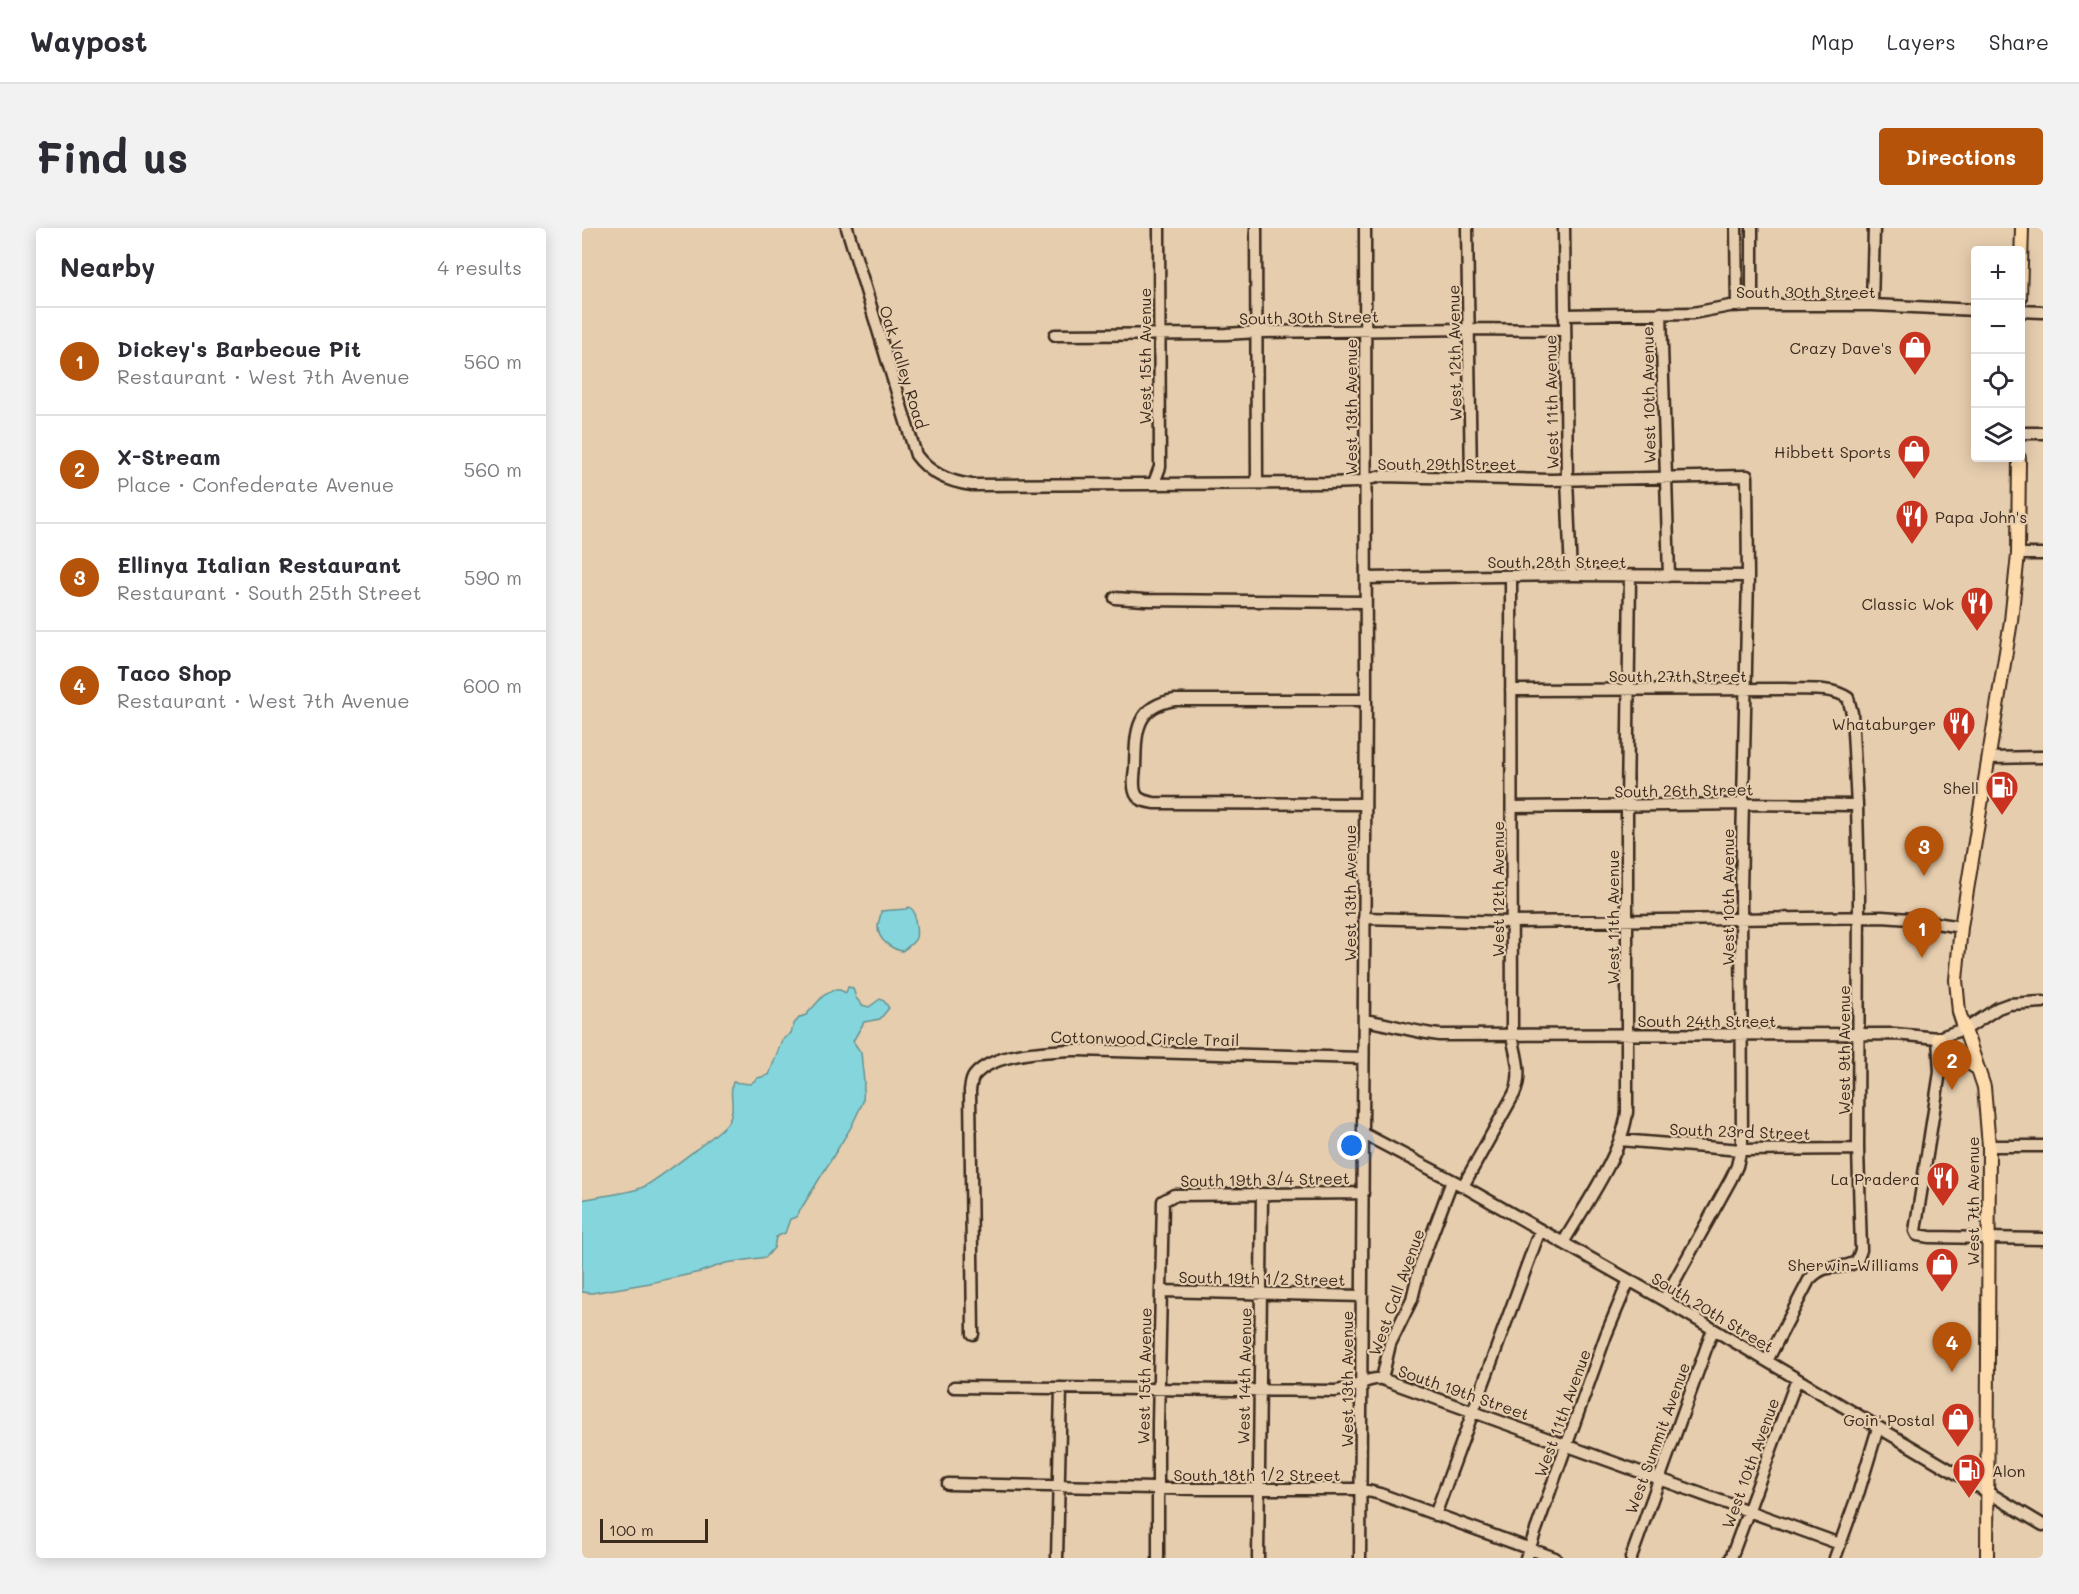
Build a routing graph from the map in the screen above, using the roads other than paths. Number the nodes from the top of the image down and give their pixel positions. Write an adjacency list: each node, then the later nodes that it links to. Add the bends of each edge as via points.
1 (847, 228): 36 (street, Oak Valley Road, via 916,455 927,468)
2 (1159, 228): 24 (street, West 15th Avenue)
3 (1256, 228): 23 (street)
4 (1365, 228): 21 (street, West 13th Avenue)
5 (1467, 228): 20 (street, West 12th Avenue)
6 (1564, 228): 19 (street, West 11th Avenue)
7 (1736, 228): 14 (street)
8 (1752, 228): 12 (street)
9 (1874, 228): 13 (street)
10 (2022, 228): 11 (main road)
11 (2021, 246)
12 (1752, 305): 13 (street, South 30th Street); 14 (street, South 30th Street)
13 (1872, 305): 15 (street, South 30th Street)
14 (1737, 306): 18 (street, South 30th Street)
15 (1971, 309)
16 (2025, 311): 17 (street)
17 (2043, 312)
18 (1661, 313): 19 (street, South 30th Street); 31 (street, West 10th Avenue)
19 (1564, 315): 22 (street, West 11th Avenue)
20 (1468, 329): 21 (street, South 30th Street); 22 (street, South 30th Street); 30 (street, West 12th Avenue)
21 (1364, 330): 23 (street, South 30th Street); 32 (street, West 13th Avenue)
22 (1564, 330): 33 (street, West 11th Avenue)
23 (1257, 332): 24 (street, South 30th Street); 35 (street)
24 (1159, 334): 25 (street, South 30th Street); 34 (street, West 15th Avenue, via 1160,466)
25 (1055, 335)
26 (2025, 433): 27 (street)
27 (2043, 433)
28 (2019, 462): 37 (main road, West 7th Avenue)
29 (1747, 476): 31 (street, South 29th Street); 43 (street, West 10th Avenue)
30 (1471, 477): 32 (street, South 29th Street); 33 (street, South 29th Street)
31 (1665, 477): 33 (street, South 29th Street); 42 (street, West 10th Avenue)
32 (1365, 479): 35 (street, South 29th Street); 44 (street, West 13th Avenue)
33 (1567, 479): 39 (street, West 11th Avenue)
34 (1154, 483): 35 (street, South 29th Street); 36 (street, South 29th Street)
35 (1257, 483)
36 (967, 484)
37 (2018, 554): 38 (street); 53 (main road, West 7th Avenue)
38 (2043, 554)
39 (1571, 575): 40 (street, South 28th Street); 41 (street, South 28th Street)
40 (1511, 576): 44 (street, South 28th Street); 48 (street, West 12th Avenue)
41 (1630, 576): 42 (street, South 28th Street); 49 (street, West 11th Avenue)
42 (1669, 576): 43 (street, South 28th Street)
43 (1748, 576): 47 (street, West 10th Avenue)
44 (1366, 578): 46 (street, West 13th Avenue)
45 (1115, 598): 46 (street)
46 (1365, 602): 51 (street, West 13th Avenue)
47 (1745, 689): 49 (street, South 27th Street); 50 (street, South 27th Street, via 1830,690); 55 (street, West 10th Avenue)
48 (1511, 690): 49 (street, South 27th Street); 58 (street, West 12th Avenue)
49 (1628, 690): 57 (street, West 11th Avenue)
50 (1843, 694): 56 (street, West 9th Avenue, via 1852,713)
51 (1366, 700): 54 (street, West 13th Avenue); 54 (street, via 1165,701 1145,714 1136,731 1134,790 1140,799 1154,802)
52 (2043, 757): 53 (street)
53 (1988, 758): 64 (main road, West 7th Avenue)
54 (1364, 804): 60 (street, West 13th Avenue)
55 (1743, 804): 56 (street, South 26th Street); 57 (street, South 26th Street); 61 (street, West 10th Avenue)
56 (1857, 805): 59 (street, West 9th Avenue)
57 (1627, 806): 58 (street, South 26th Street); 62 (street, West 11th Avenue)
58 (1512, 807): 63 (street, West 12th Avenue)
59 (1858, 917): 61 (street); 64 (street, via 1910,918); 70 (street, West 9th Avenue)
60 (1364, 918): 63 (street); 66 (street, West 13th Avenue)
61 (1741, 918): 62 (street); 69 (street, West 10th Avenue)
62 (1627, 920): 63 (street); 68 (street, West 11th Avenue)
63 (1511, 922): 71 (street, West 12th Avenue)
64 (1961, 927): 67 (main road, West 7th Avenue, via 1956,980)
65 (2043, 1002): 67 (street, South 24th Street, via 2009,1004)
66 (1364, 1020): 71 (street, South 24th Street, via 1421,1033); 73 (street, West 13th Avenue)
67 (1964, 1029): 72 (street, South 24th Street); 74 (main road, West 7th Avenue)
68 (1627, 1034): 69 (street, South 24th Street); 71 (street, South 24th Street); 76 (street, West 11th Avenue, via 1628,1112)
69 (1742, 1035): 70 (street, South 24th Street); 80 (street, West 10th Avenue)
70 (1858, 1035): 72 (street, South 24th Street); 79 (street, West 9th Avenue)
71 (1512, 1036): 82 (street, West 12th Avenue, via 1518,1086)
72 (1938, 1038): 74 (main road, via 1947,1049); 87 (street, via 1940,1072 1914,1227 1917,1235 1930,1237)
73 (1363, 1058): 75 (street, West 13th Avenue); 96 (street, Cottonwood Circle Trail, via 1078,1050 1012,1057 983,1068 970,1090)
74 (1978, 1069): 77 (main road, West 7th Avenue, via 1986,1101)
75 (1364, 1134): 81 (street, South 20th Street); 83 (street, West 13th Avenue)
76 (1620, 1140): 80 (street, South 23rd Street); 89 (street, West 11th Avenue)
77 (1989, 1146): 78 (street); 87 (main road, West 7th Avenue)
78 (2043, 1146)
79 (1858, 1149): 80 (street, South 23rd Street); 97 (street, West 9th Avenue, via 1861,1250 1857,1261 1827,1267 1809,1280)
80 (1741, 1150): 94 (street, West 10th Avenue, via 1731,1179)
81 (1452, 1181): 82 (street, South 20th Street); 98 (street, West Call Avenue, via 1420,1266 1412,1299 1390,1344)
82 (1463, 1186): 86 (street, South 20th Street)
83 (1363, 1193): 84 (street, South 19th 3/4 Street); 93 (street, West 13th Avenue)
84 (1262, 1194): 85 (street, South 19th 3/4 Street); 92 (street, West 14th Avenue)
85 (1168, 1197): 91 (street, West 15th Avenue, via 1162,1204)
86 (1540, 1230): 89 (street, South 20th Street); 105 (street)
87 (1989, 1237): 88 (street); 114 (main road, West 7th Avenue)
88 (2043, 1239)
89 (1563, 1243): 90 (street, South 20th Street)
90 (1629, 1280): 94 (street, South 20th Street); 107 (street, West 11th Avenue)
91 (1161, 1291): 92 (street, South 19th 1/2 Street); 103 (street, West 15th Avenue)
92 (1260, 1293): 93 (street, South 19th 1/2 Street); 104 (street, West 14th Avenue)
93 (1362, 1296): 100 (street, West 13th Avenue)
94 (1664, 1300): 95 (street, South 20th Street)
95 (1713, 1329): 97 (street, South 20th Street); 108 (street, West Summit Avenue)
96 (974, 1334)
97 (1767, 1361): 99 (street, South 20th Street)
98 (1382, 1379): 100 (street, South 19th Street); 105 (street, South 19th Street)
99 (1797, 1379): 106 (street, South 20th Street); 115 (street, West 10th Avenue)
100 (1360, 1383): 104 (street, South 19th Street, via 1335,1391); 113 (street, West 13th Avenue)
101 (954, 1387): 102 (street, South 19th Street)
102 (1061, 1388): 103 (street, South 19th Street); 110 (street)
103 (1159, 1389): 104 (street, South 19th Street); 111 (street, West 15th Avenue)
104 (1258, 1390): 112 (street, West 14th Avenue)
105 (1473, 1412): 107 (street, South 19th Street); 116 (street)
106 (1878, 1428): 114 (street, South 20th Street); 118 (street)
107 (1567, 1444): 108 (street, South 19th Street); 119 (street, West 11th Avenue)
108 (1659, 1478): 115 (street, South 19th Street); 125 (street, West Summit Avenue)
109 (948, 1484): 110 (street, South 18th 1/2 Street)
110 (1059, 1486): 111 (street, South 18th 1/2 Street); 120 (street)
111 (1158, 1488): 112 (street, South 18th 1/2 Street); 121 (street, West 15th Avenue)
112 (1258, 1488): 113 (street, South 18th 1/2 Street); 122 (street, West 14th Avenue)
113 (1360, 1489): 116 (street, South 18th 1/2 Street); 123 (street, West 13th Avenue)
114 (1986, 1492): 117 (street, South 20th Street); 128 (main road, West 7th Avenue)
115 (1748, 1510): 118 (street, South 19th Street); 126 (street, West 10th Avenue)
116 (1435, 1515): 119 (street, South 18th 1/2 Street)
117 (2043, 1525)
118 (1840, 1544): 127 (street)
119 (1528, 1553): 124 (street, South 18th 1/2 Street)
120 (1057, 1558)
121 (1158, 1558)
122 (1258, 1558)
123 (1360, 1558)
124 (1555, 1558)
125 (1631, 1558)
126 (1731, 1558)
127 (1835, 1558)
128 (1987, 1558)

